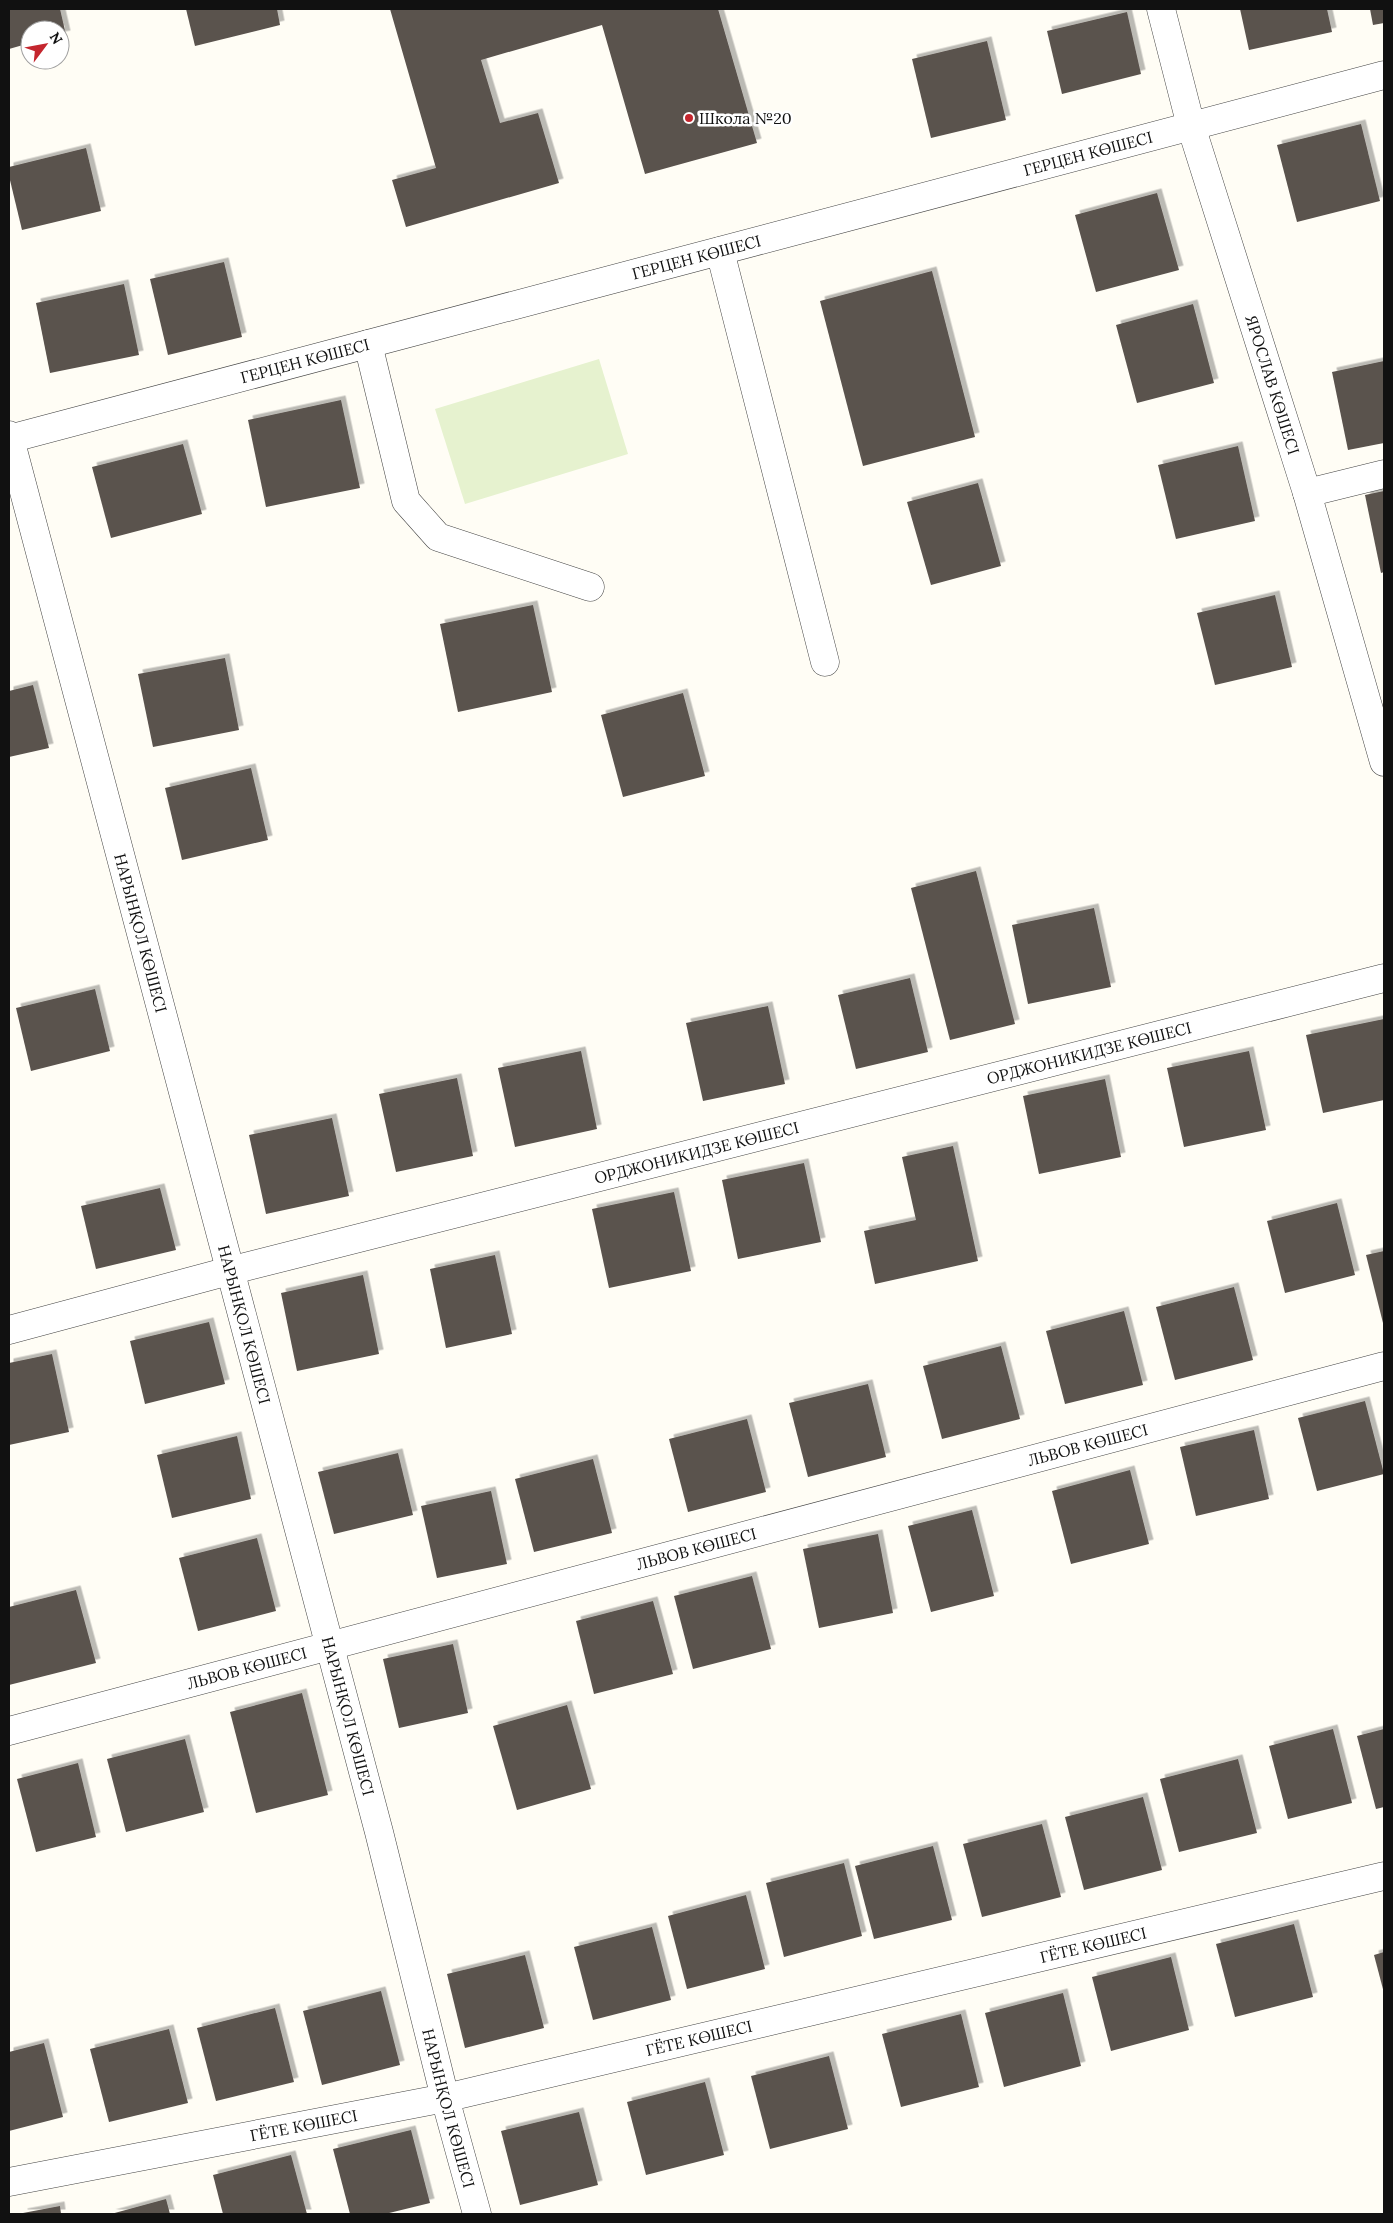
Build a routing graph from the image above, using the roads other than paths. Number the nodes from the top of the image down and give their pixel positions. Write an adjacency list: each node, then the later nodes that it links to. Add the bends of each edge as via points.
1 (1161, 9): 3 (street, ЯРОСЛАВ КӨШЕСІ)
2 (1384, 75): 3 (street, ГЕРЦЕН КӨШЕСІ)
3 (1192, 126): 4 (street, ГЕРЦЕН КӨШЕСІ); 8 (street, ЯРОСЛАВ КӨШЕСІ)
4 (720, 251): 5 (street, ГЕРЦЕН КӨШЕСІ); 10 (street)
5 (368, 344): 6 (street, ГЕРЦЕН КӨШЕСІ); 9 (street, via 406,501 438,537)
6 (9, 438): 13 (street, НАРЫНҚОЛ КӨШЕСІ)
7 (1384, 474): 8 (street)
8 (1307, 493): 11 (street, ЯРОСЛАВ КӨШЕСІ)
9 (590, 587)
10 (826, 662)
11 (1384, 762)
12 (1384, 978): 13 (street, ОРДЖОНИКИДЗЕ КӨШЕСІ)
13 (229, 1271): 14 (street, ОРДЖОНИКИДЗЕ КӨШЕСІ); 16 (street, НАРЫНҚОЛ КӨШЕСІ)
14 (9, 1330)
15 (1384, 1366): 16 (street, ЛЬВОВ КӨШЕСІ)
16 (329, 1645): 17 (street, ЛЬВОВ КӨШЕСІ); 19 (street, НАРЫНҚОЛ КӨШЕСІ)
17 (9, 1731)
18 (1384, 1876): 19 (street, ГЁТЕ КӨШЕСІ)
19 (444, 2098): 20 (street, ГЁТЕ КӨШЕСІ); 21 (street, НАРЫНҚОЛ КӨШЕСІ)
20 (9, 2182)
21 (478, 2214)

